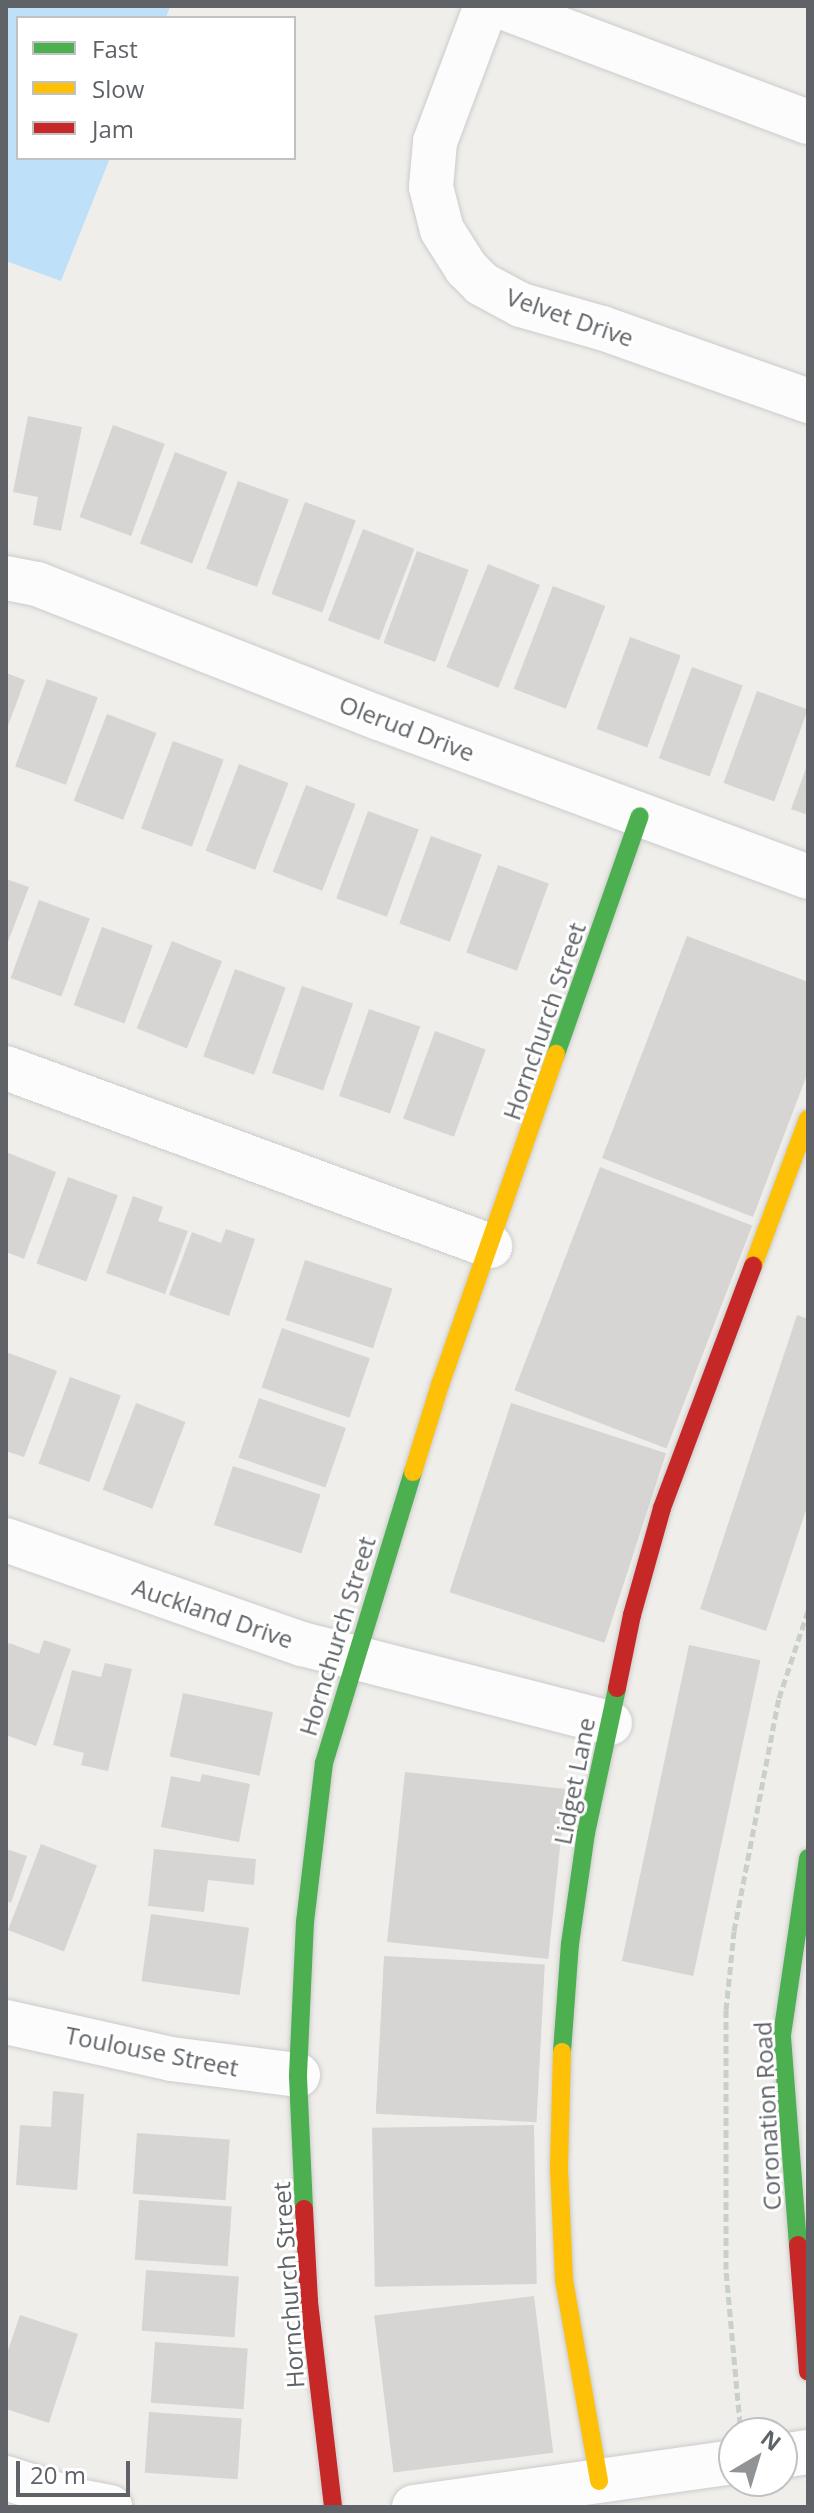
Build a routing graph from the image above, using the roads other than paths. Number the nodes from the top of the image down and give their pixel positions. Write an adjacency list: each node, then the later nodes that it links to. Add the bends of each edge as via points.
1 (486, 6): 4 (street, Velvet Drive, via 433,157 431,187 442,230 466,268 482,284 521,305)
2 (499, 6): 3 (street)
3 (808, 122)
4 (808, 401)
5 (6, 578): 6 (street, Olerud Drive, via 37,584)
6 (640, 816): 7 (street, Olerud Drive); 10 (street, Hornchurch Street)
7 (808, 877)
8 (6, 1068): 10 (street)
9 (808, 1119): 13 (street, Lidget Lane, via 662,1508 632,1615)
10 (490, 1246): 12 (street, Hornchurch Street)
11 (6, 1540): 12 (street, Auckland Drive, via 302,1644)
12 (354, 1656): 13 (street, Auckland Drive); 16 (street, Hornchurch Street, via 324,1763 305,1922)
13 (610, 1723): 20 (street, Lidget Lane, via 586,1833 570,1944 559,2168 564,2280)
14 (808, 1858): 17 (street, Coronation Road, via 782,2035)
15 (6, 2022): 16 (street, Toulouse Street, via 171,2059)
16 (298, 2075): 22 (street, Hornchurch Street, via 309,2302)
17 (808, 2372)
18 (718, 2464): 20 (street)
19 (6, 2478): 21 (street)
20 (599, 2481): 23 (street)
21 (110, 2507)
22 (333, 2507)
23 (414, 2507)

